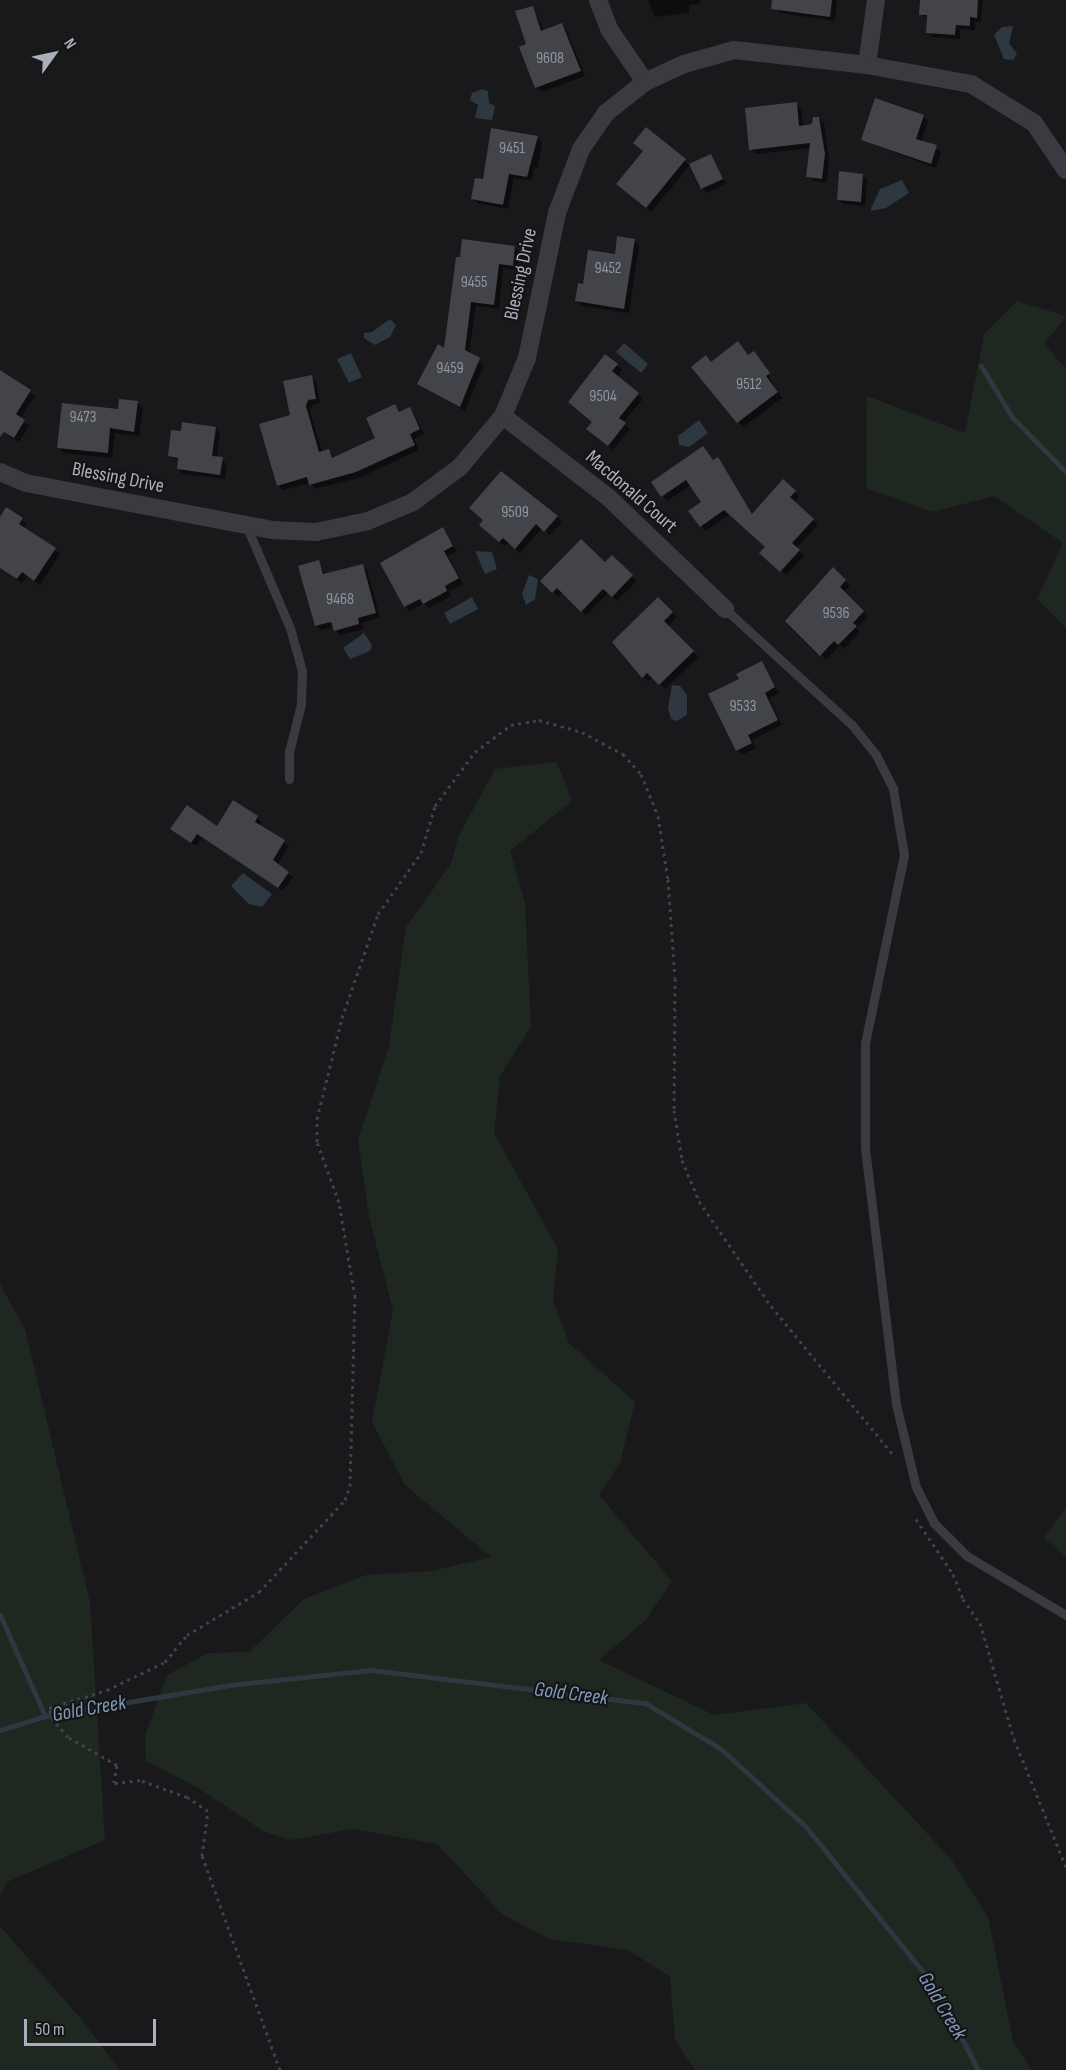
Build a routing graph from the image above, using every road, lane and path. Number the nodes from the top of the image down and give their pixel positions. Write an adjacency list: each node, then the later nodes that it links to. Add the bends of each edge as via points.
1 (598, 0): 4 (street, via 609,28)
2 (876, 0): 3 (street)
3 (867, 65): 4 (street, Blessing Drive, via 734,50 684,64); 5 (street, Blessing Drive, via 971,84 1034,123)
4 (645, 82): 6 (street, Blessing Drive, via 606,113 581,149 557,213 527,358)
5 (1066, 170)
6 (503, 416): 8 (street, Blessing Drive, via 460,467 413,502 368,521 316,532); 9 (street, Macdonald Court, via 609,498)
7 (0, 472): 8 (street, Blessing Drive, via 26,483)
8 (246, 525): 10 (lane, via 290,628 302,671 301,704 289,753)
9 (725, 609): 13 (lane, via 852,725 876,755 893,789 904,855 865,1043 865,1148 896,1404 916,1487 934,1523 967,1556)
10 (289, 778)
11 (896, 1458): 15 (path, via 771,1306 699,1201 682,1160 674,1110 675,978 668,879 658,816 641,774 623,754 582,732 539,720 511,725 475,752 435,806 421,853 378,914 342,1018 316,1119 317,1142 339,1202 355,1297 350,1486 345,1500 259,1592 187,1635 165,1662 107,1690 49,1708 68,1737 117,1766 114,1783 140,1780 187,1797 208,1811 202,1857)
12 (913, 1510): 14 (path, via 918,1527 953,1574 963,1599 980,1623 1014,1738)
13 (1066, 1615)
14 (1066, 1867)
15 (280, 2070)

